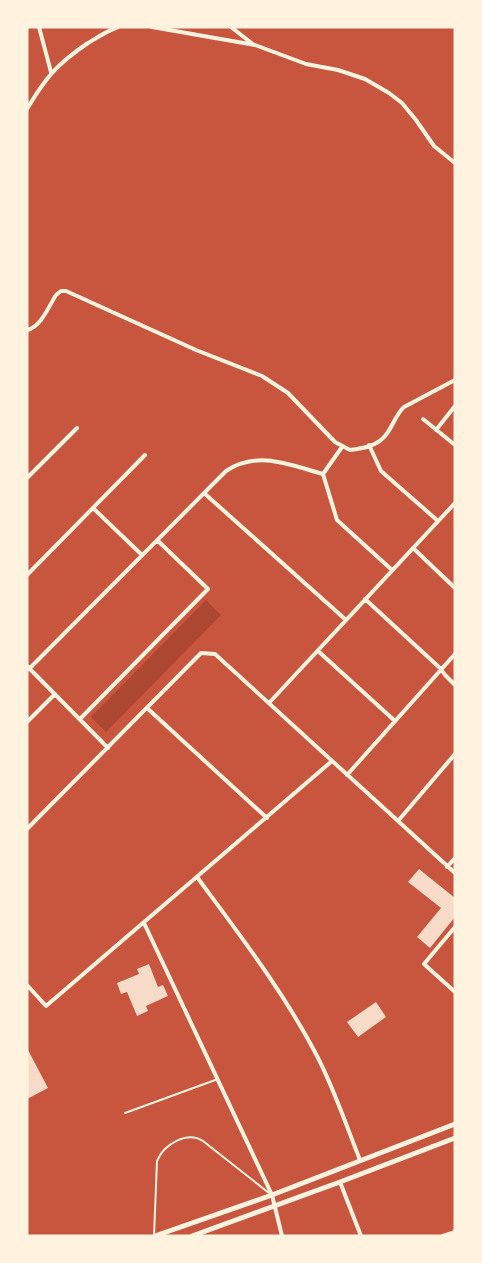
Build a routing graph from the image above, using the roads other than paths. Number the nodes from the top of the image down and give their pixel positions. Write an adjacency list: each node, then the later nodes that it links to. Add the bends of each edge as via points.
1 (39, 27): 6 (street)
2 (118, 27): 6 (street, via 78,50)
3 (152, 27): 5 (street)
4 (231, 27): 5 (street)
5 (255, 45): 8 (street, via 306,64 352,74 378,86 402,103 434,146)
6 (51, 73): 7 (street)
7 (27, 109)
8 (455, 163)
9 (27, 330): 17 (street, via 36,325 56,295 66,291 272,382)
10 (455, 380): 15 (street, via 404,407 382,439)
11 (455, 406): 14 (street)
12 (423, 419): 14 (street)
13 (77, 428): 20 (street)
14 (436, 429): 16 (street)
15 (369, 445): 17 (street, via 352,450); 24 (street, via 381,471)
16 (455, 446)
17 (342, 447): 19 (street)
18 (145, 455): 23 (street)
19 (323, 474): 21 (street, via 278,462 248,460 226,471); 28 (street, via 337,520)
20 (27, 478)
21 (204, 493): 25 (street); 32 (street)
22 (455, 502): 24 (street)
23 (93, 508): 27 (street); 29 (street)
24 (438, 521): 26 (street)
25 (157, 540): 27 (street); 41 (street, via 208,589)
26 (412, 548): 28 (street); 30 (street)
27 (142, 555): 35 (street)
28 (392, 570): 31 (street)
29 (27, 575)
30 (455, 588)
31 (365, 599): 32 (street); 36 (street)
32 (346, 620): 33 (street)
33 (318, 651): 39 (street); 42 (street)
34 (455, 654): 36 (street)
35 (28, 668): 38 (street)
36 (441, 669): 37 (street); 42 (street)
37 (455, 685)
38 (55, 694): 41 (street); 43 (street)
39 (269, 703): 40 (street, via 215,654 201,653); 46 (street)
40 (147, 708): 44 (street); 48 (street)
41 (80, 719): 44 (street)
42 (395, 721): 47 (street)
43 (27, 722)
44 (108, 748): 50 (street)
45 (455, 754): 49 (street)
46 (332, 761): 47 (street); 48 (street)
47 (347, 775): 49 (street)
48 (267, 818): 54 (street)
49 (398, 821): 52 (street)
50 (27, 830)
51 (455, 858): 52 (street)
52 (447, 867): 53 (street)
53 (455, 873)
54 (197, 877): 55 (street); 63 (street, via 266,972 302,1030 327,1078)
55 (144, 923): 57 (street, via 46,1006); 59 (street)
56 (455, 927): 58 (street, via 424,964)
57 (27, 985)
58 (455, 992)
59 (218, 1079): 60 (lane); 65 (street)
60 (125, 1113)
61 (455, 1124): 63 (street)
62 (455, 1137): 64 (street)
63 (360, 1161): 65 (street)
64 (340, 1182): 66 (street); 71 (street)
65 (272, 1195): 66 (street); 68 (street); 68 (lane, via 203,1141 186,1137 164,1149 157,1161)
66 (275, 1206): 69 (street); 70 (street)
67 (455, 1232): 72 (street)
68 (154, 1236)
69 (192, 1236)
70 (282, 1236)
71 (361, 1236)
72 (443, 1236)

